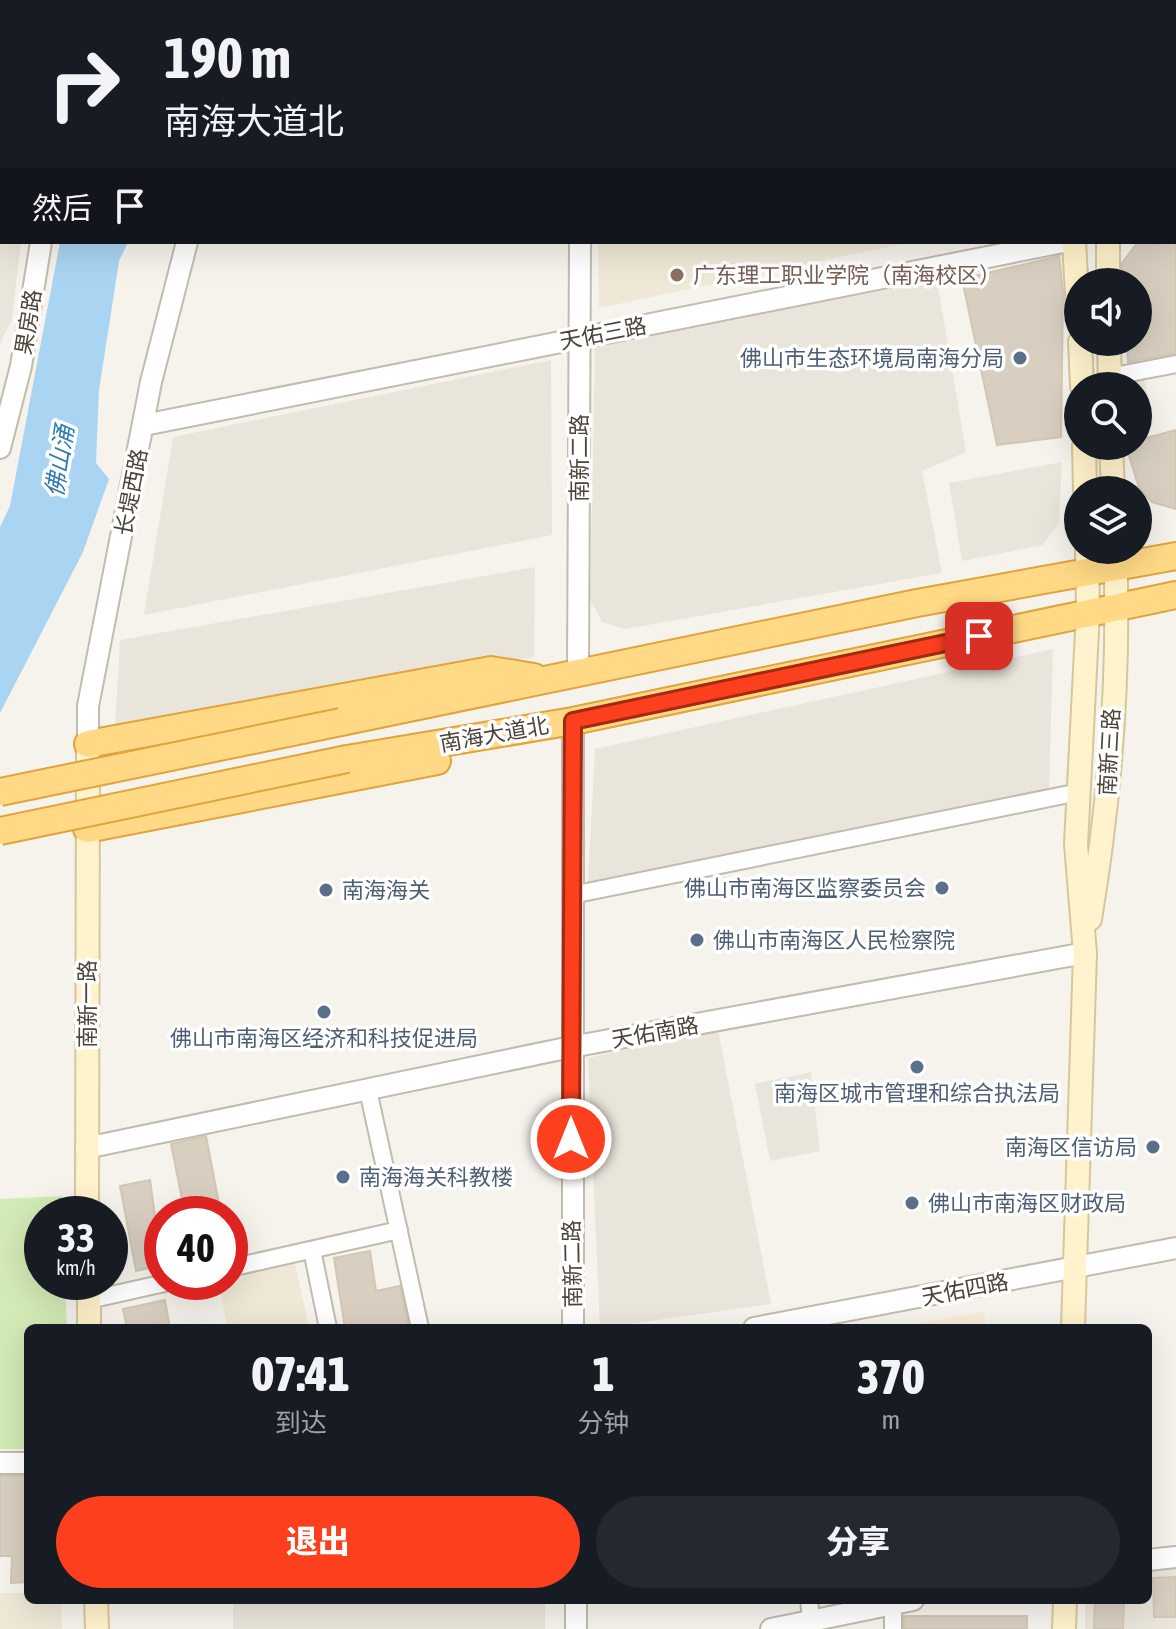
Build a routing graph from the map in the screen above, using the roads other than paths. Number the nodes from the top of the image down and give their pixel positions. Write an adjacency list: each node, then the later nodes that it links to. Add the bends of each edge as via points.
1 (41, 244): 12 (street, 果房路)
2 (186, 244): 13 (street, 长堤西路)
3 (580, 244): 9 (street, 南新二路)
4 (1053, 244): 9 (street, 天佑三路)
5 (1074, 244): 7 (main road)
6 (1108, 244): 8 (main road)
7 (1075, 268)
8 (1108, 268)
9 (580, 338): 13 (street, 天佑三路); 23 (street, 南新二路)
10 (1176, 364): 11 (street)
11 (1145, 372)
12 (9, 378): 14 (street, 果房路)
13 (144, 425): 27 (street, 长堤西路, via 88,706)
14 (0, 448)
15 (1176, 556): 16 (highway, 南海大道北)
16 (1152, 557)
17 (1079, 564): 23 (highway, 南海大道北)
18 (1087, 564): 22 (main road, 南新三路)
19 (1116, 564): 21 (main road, 南新三路)
20 (1176, 595): 21 (highway, 南海大道北)
21 (1117, 607): 22 (highway, 南海大道北); 33 (main road, 南新三路, via 1104,835)
22 (1088, 612): 25 (highway, 南海大道北); 29 (main road, 南新三路)
23 (578, 674): 24 (highway, 南海大道北)
24 (549, 680): 27 (highway, via 491,670); 28 (highway, 南海大道北, bridge)
25 (573, 721): 26 (highway, 南海大道北); 32 (street, 南新二路)
26 (521, 730): 30 (highway, via 487,752); 31 (highway, 南海大道北, bridge, via 347,759)
27 (88, 744): 30 (main road, 南新一路)
28 (0, 792)
29 (1079, 792): 32 (street); 33 (main road, 南新三路, via 1076,844)
30 (87, 829): 36 (main road, 南新一路)
31 (0, 831)
32 (572, 895): 34 (street, 南新二路)
33 (1085, 953): 34 (street, 天佑南路); 42 (main road, 南新三路)
34 (571, 1047): 35 (street, 天佑南路); 47 (street, 南新二路)
35 (368, 1090): 36 (street, 天佑南路); 38 (street)
36 (86, 1148): 37 (main road, 南新一路)
37 (87, 1196)
38 (399, 1230): 40 (street); 46 (street)
39 (1176, 1248): 42 (street, 天佑四路)
40 (312, 1250): 41 (street); 45 (street)
41 (248, 1264)
42 (1075, 1268): 48 (street, 天佑四路); 49 (main road, 南新三路)
43 (89, 1300): 44 (main road)
44 (89, 1324)
45 (327, 1324)
46 (419, 1324)
47 (573, 1324)
48 (776, 1324)
49 (1073, 1324)
50 (0, 1463): 51 (street)
51 (24, 1463)
52 (1176, 1557): 53 (street)
53 (1152, 1560)
54 (96, 1604): 59 (main road)
55 (576, 1604): 60 (street)
56 (893, 1604): 58 (street); 62 (street)
57 (1065, 1604): 63 (main road)
58 (811, 1617): 61 (street)
59 (97, 1629)
60 (576, 1629)
61 (771, 1629)
62 (893, 1629)
63 (1064, 1629)

